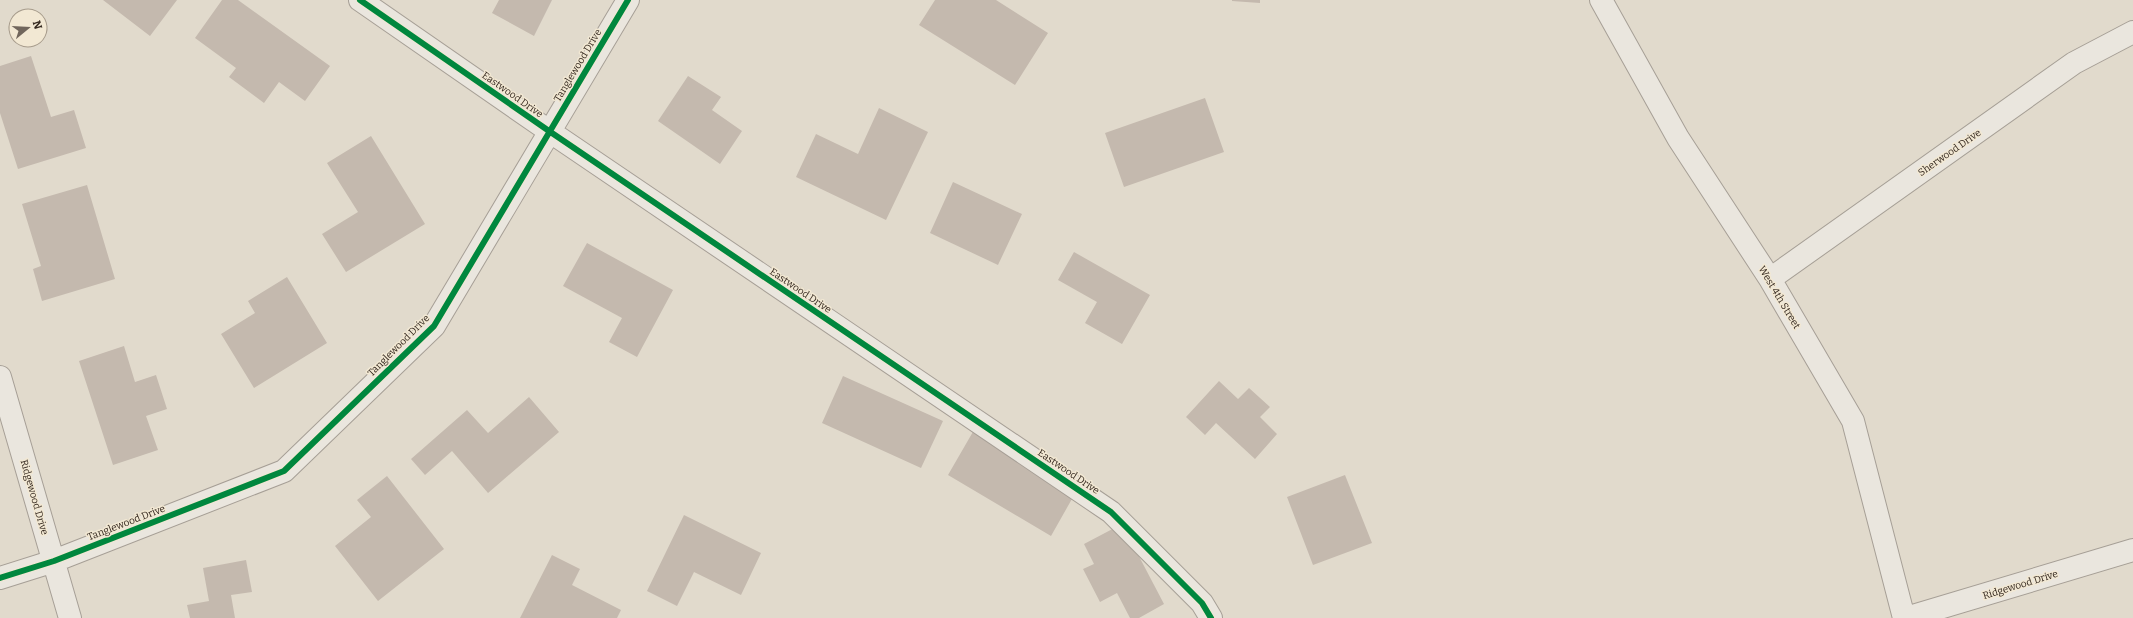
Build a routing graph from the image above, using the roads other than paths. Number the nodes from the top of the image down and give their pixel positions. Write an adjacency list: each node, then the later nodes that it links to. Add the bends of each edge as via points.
1 (360, 0): 5 (street, Eastwood Drive)
2 (628, 0): 5 (street, Tanglewood Drive)
3 (1601, 0): 6 (street, West 4th Street, via 1678,138)
4 (2133, 32): 6 (street, Sherwood Drive, via 2074,63)
5 (549, 131): 9 (street, Tanglewood Drive, via 434,326 284,471); 12 (street, Eastwood Drive, via 1111,512 1202,603)
6 (1770, 279): 13 (street, West 4th Street, via 1853,420)
7 (0, 377): 9 (street, Ridgewood Drive)
8 (2133, 550): 13 (street, Ridgewood Drive)
9 (54, 561): 10 (street, Tanglewood Drive); 11 (street, Ridgewood Drive)
10 (0, 578)
11 (70, 618)
12 (1211, 618)
13 (1905, 618)

